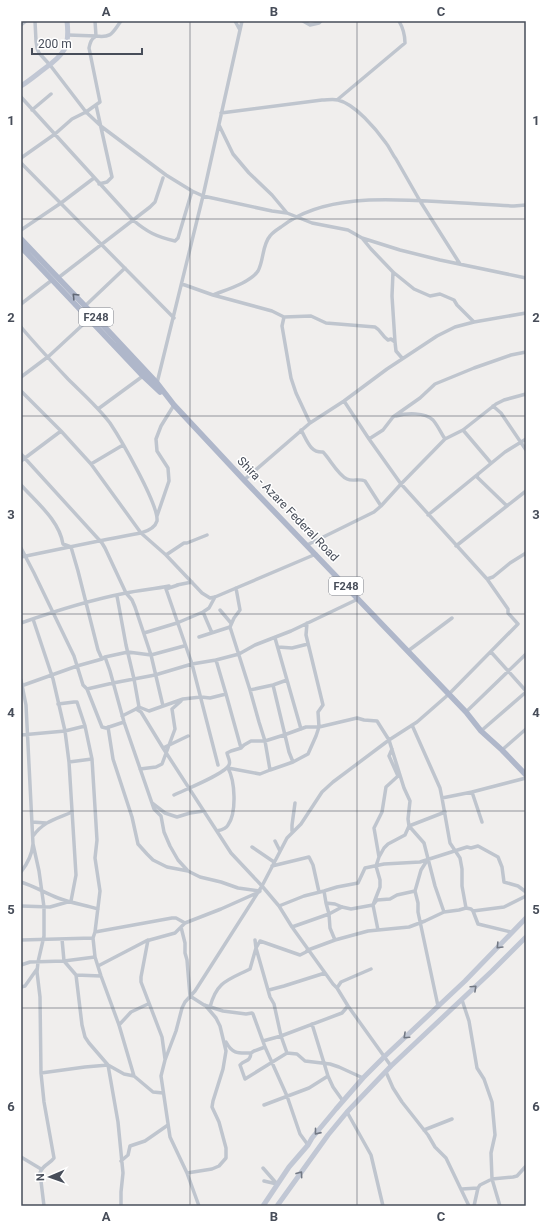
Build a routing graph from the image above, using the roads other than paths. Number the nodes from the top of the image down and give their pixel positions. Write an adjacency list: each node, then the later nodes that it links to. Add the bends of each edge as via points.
1 (26, 21): 11 (street)
2 (36, 21): 15 (street, via 37,48)
3 (67, 21): 13 (street)
4 (95, 21): 14 (street)
5 (121, 21): 14 (street, via 110,36)
6 (235, 21): 12 (street)
7 (242, 21): 12 (street)
8 (303, 21): 9 (street, via 310,25)
9 (321, 21)
10 (399, 21): 19 (street, via 403,28 405,43)
11 (21, 25)
12 (240, 31): 23 (street)
13 (68, 35): 14 (street); 15 (street, via 64,51)
14 (96, 36): 20 (street, via 89,48 100,102)
15 (50, 65): 16 (street); 22 (street)
16 (21, 86)
17 (51, 94): 21 (street)
18 (21, 97): 21 (street)
19 (337, 100): 23 (street); 34 (street, via 356,109 383,138)
20 (96, 105): 22 (street); 25 (street)
21 (32, 110): 26 (street)
22 (86, 112): 25 (street); 26 (street, via 72,119)
23 (221, 113): 24 (street)
24 (219, 124): 33 (street); 37 (street, via 233,154)
25 (102, 127): 31 (street, via 112,177 107,182); 32 (street, via 150,164)
26 (55, 134): 27 (street); 29 (street)
27 (21, 158)
28 (21, 163): 35 (street)
29 (94, 178): 31 (street); 35 (street)
30 (163, 178): 39 (street, via 154,202)
31 (99, 184): 39 (street)
32 (192, 191): 33 (street); 39 (street, via 175,241 153,235)
33 (203, 196): 37 (street); 50 (street)
34 (420, 201): 36 (street); 38 (street, via 369,200 342,203 318,208); 45 (street)
35 (60, 203): 40 (street); 43 (street)
36 (526, 205)
37 (287, 213): 38 (street)
38 (296, 217): 41 (street, via 348,230); 51 (street, via 270,236 258,271 233,287)
39 (133, 220): 43 (street)
40 (21, 230)
41 (362, 238): 45 (street); 47 (street)
42 (21, 239): 49 (main road, Shira - Azare Federal Road / F248)
43 (102, 245): 46 (street); 49 (street)
44 (21, 247): 49 (main road, Shira - Azare Federal Road / F248)
45 (460, 264): 48 (street)
46 (125, 268): 53 (street); 57 (street)
47 (393, 272): 58 (street, via 414,289 430,296 440,294 454,300); 60 (street)
48 (526, 278)
49 (55, 279): 52 (street); 53 (main road, Shira - Azare Federal Road / F248, one-way to 49); 56 (main road, Shira - Azare Federal Road / F248)
50 (182, 284): 51 (street); 57 (street)
51 (213, 295): 55 (street, via 272,311)
52 (21, 304)
53 (85, 306): 66 (main road, Shira - Azare Federal Road / F248)
54 (526, 313): 58 (street)
55 (284, 317): 60 (street, via 312,316 330,324 375,327 380,329 384,337); 75 (street, via 282,326 291,378)
56 (89, 318): 62 (street); 64 (main road, Shira - Azare Federal Road / F248)
57 (174, 318): 66 (street)
58 (474, 322): 63 (street, via 455,327 437,336)
59 (21, 327): 62 (street)
60 (394, 342): 63 (street, via 396,351)
61 (526, 352): 74 (street, via 505,357 435,384)
62 (47, 357): 65 (street); 73 (street)
63 (402, 358): 70 (street)
64 (143, 376): 69 (main road, Shira - Azare Federal Road / F248); 73 (street)
65 (21, 377)
66 (157, 383): 69 (main road, Shira - Azare Federal Road / F248)
67 (21, 390): 78 (street)
68 (526, 394): 72 (street)
69 (167, 398): 71 (main road, Shira - Azare Federal Road / F248)
70 (344, 400): 75 (street); 79 (street)
71 (174, 406): 91 (main road, Shira - Azare Federal Road / F248); 98 (street, via 156,439 157,452 168,468 169,481)
72 (493, 406): 77 (street); 82 (street, via 501,413)
73 (98, 409): 83 (street)
74 (393, 417): 79 (street, via 383,430); 80 (street, via 403,414 427,416)
75 (310, 423): 76 (street)
76 (301, 430): 91 (street); 95 (street, via 312,449 323,452 343,477 365,481)
77 (462, 430): 80 (street); 88 (street)
78 (61, 431): 86 (street); 89 (street)
79 (369, 439): 92 (street)
80 (445, 439): 92 (street)
81 (526, 439): 82 (street)
82 (520, 442): 84 (street); 88 (street)
83 (123, 445): 89 (street); 98 (street, via 150,495)
84 (526, 450)
85 (21, 454): 86 (street)
86 (25, 458): 87 (street); 101 (street)
87 (21, 461)
88 (491, 463): 90 (street)
89 (91, 464): 99 (street)
90 (478, 474): 96 (street, via 477,477); 97 (street)
91 (244, 480): 102 (main road, Shira - Azare Federal Road / F248)
92 (400, 484): 95 (street); 97 (street)
93 (21, 485): 104 (street, via 54,522 63,544)
94 (526, 491): 96 (street)
95 (381, 506): 102 (street)
96 (507, 506): 103 (street)
97 (428, 515): 103 (street)
98 (157, 516): 99 (street, via 157,522 153,527)
99 (141, 533): 101 (street); 108 (street)
100 (207, 535): 108 (street, via 184,543)
101 (98, 540): 104 (street); 114 (street, via 105,548)
102 (308, 545): 107 (main road, Shira - Azare Federal Road / F248)
103 (456, 546): 110 (street)
104 (71, 547): 109 (street); 119 (street)
105 (21, 548): 109 (street)
106 (526, 553): 110 (street, via 494,577)
107 (316, 554): 113 (street); 118 (main road, Shira - Azare Federal Road / F248)
108 (166, 555): 111 (street)
109 (23, 556): 122 (street)
110 (487, 579): 139 (street, via 518,624)
111 (192, 582): 112 (street); 117 (street)
112 (178, 585): 114 (street); 127 (street, via 166,589)
113 (236, 588): 116 (street); 129 (street, via 240,610)
114 (126, 593): 115 (street); 130 (street, via 132,600)
115 (117, 596): 119 (street); 138 (street)
116 (215, 597): 117 (street); 120 (street)
117 (210, 598): 120 (street)
118 (358, 599): 128 (street); 137 (main road, Shira - Azare Federal Road / F248)
119 (86, 603): 122 (street); 143 (street, via 98,650)
120 (212, 603): 123 (street)
121 (220, 610): 129 (street)
122 (52, 612): 125 (street); 146 (street)
123 (203, 612): 127 (street); 131 (street)
124 (452, 618): 137 (street)
125 (33, 619): 126 (street); 149 (street)
126 (21, 623)
127 (177, 623): 130 (street); 135 (street)
128 (307, 623): 133 (street); 134 (street)
129 (231, 625): 131 (street); 140 (street)
130 (144, 632): 142 (street)
131 (212, 633): 132 (street)
132 (199, 637)
133 (275, 638): 136 (street); 140 (street)
134 (308, 644): 136 (street, via 292,648); 172 (street, via 323,705 318,712)
135 (184, 646): 142 (street); 145 (street)
136 (278, 647): 152 (street)
137 (408, 651): 160 (main road, Shira - Azare Federal Road / F248)
138 (128, 652): 142 (street); 143 (street); 150 (street)
139 (491, 652): 147 (street); 160 (street)
140 (239, 654): 144 (street); 157 (street)
141 (526, 654): 147 (street)
142 (151, 655): 148 (street)
143 (104, 658): 146 (street); 153 (street)
144 (216, 660): 145 (street); 159 (street)
145 (192, 664): 148 (street); 161 (street)
146 (77, 666): 149 (street); 156 (street, via 83,685)
147 (508, 672): 158 (street); 166 (street)
148 (155, 674): 150 (street); 164 (street)
149 (52, 676): 155 (street); 163 (street)
150 (134, 679): 153 (street); 165 (street)
151 (21, 680): 155 (street)
152 (287, 680): 154 (street); 173 (street)
153 (113, 683): 156 (street); 167 (street)
154 (273, 685): 157 (street); 180 (street)
155 (22, 686): 178 (street)
156 (87, 689): 171 (street, via 102,727)
157 (250, 690): 182 (street)
158 (526, 692): 176 (street)
159 (226, 694): 161 (street, via 210,698); 185 (street)
160 (449, 694): 166 (main road, Shira - Azare Federal Road / F248); 170 (street)
161 (201, 697): 162 (street); 192 (street)
162 (183, 699): 164 (street); 183 (street, via 172,709 175,729)
163 (58, 704): 169 (street, via 77,702); 175 (street)
164 (163, 706): 165 (street, via 149,712)
165 (137, 708): 167 (street); 184 (street)
166 (466, 712): 176 (main road, Shira - Azare Federal Road / F248)
167 (122, 716): 168 (street)
168 (124, 722): 171 (street); 194 (street)
169 (85, 726): 175 (street); 189 (street)
170 (412, 726): 181 (street); 201 (street)
171 (108, 727): 223 (street, via 113,759 138,844 160,864)
172 (319, 727): 173 (street, via 306,726); 181 (street, via 357,718 373,720 377,721); 191 (street, via 308,754)
173 (301, 729): 180 (street)
174 (526, 729): 187 (street)
175 (64, 731): 178 (street); 190 (street)
176 (481, 731): 187 (main road, Shira - Azare Federal Road / F248)
177 (21, 735): 178 (street)
178 (28, 735): 207 (street)
179 (188, 736): 183 (street)
180 (284, 736): 182 (street); 191 (street)
181 (389, 740): 186 (street); 212 (street, via 322,792 301,824)
182 (265, 741): 185 (street, via 252,741); 195 (street)
183 (170, 745): 184 (street); 188 (street)
184 (163, 748): 188 (street)
185 (241, 748): 193 (street, via 228,753)
186 (392, 749): 210 (street, via 410,801); 219 (street, via 389,756 398,776 386,787 382,812 374,828)
187 (502, 750): 196 (main road, Shira - Azare Federal Road / F248)
188 (167, 754): 194 (street, via 162,764); 198 (street)
189 (92, 759): 190 (street); 241 (street, via 95,858 100,892)
190 (69, 762): 205 (street)
191 (293, 762): 195 (street)
192 (218, 765)
193 (228, 768): 195 (street, via 260,774); 198 (street); 211 (street, via 232,776 235,806 228,826)
194 (140, 769): 202 (street)
195 (270, 770)
196 (526, 775)
197 (526, 778): 199 (street)
198 (189, 788): 200 (street); 204 (street)
199 (472, 792): 201 (street); 209 (street)
200 (174, 795)
201 (442, 798): 206 (street)
202 (152, 803): 204 (street, via 165,813 177,817); 223 (street, via 161,816 170,846)
203 (295, 803): 212 (street)
204 (204, 811): 211 (street)
205 (72, 812): 208 (street); 233 (street, via 76,875)
206 (445, 812): 210 (street); 218 (street, via 450,843)
207 (32, 822): 208 (street); 213 (street)
208 (46, 822): 213 (street)
209 (482, 822)
210 (410, 826): 219 (street, via 406,834 384,848); 220 (street, via 424,843)
211 (217, 831): 226 (street, via 236,859)
212 (292, 831): 217 (street)
213 (33, 836): 215 (street)
214 (275, 841): 217 (street)
215 (33, 844): 224 (street, via 32,854); 229 (street)
216 (252, 847): 221 (street)
217 (280, 851): 221 (street)
218 (455, 851): 220 (street); 231 (street, via 478,846 492,853 498,857 504,882 518,886); 240 (street, via 462,868)
219 (379, 857): 222 (street)
220 (429, 858): 222 (street, via 420,862); 228 (street, via 421,870); 243 (street)
221 (273, 864): 226 (street); 230 (street, via 309,857)
222 (376, 866): 230 (street, via 365,868 358,883); 235 (street, via 380,887)
223 (188, 871): 227 (street, via 231,886)
224 (21, 872)
225 (21, 882): 229 (street)
226 (262, 886): 227 (street); 237 (street)
227 (260, 891): 246 (street); 276 (street)
228 (415, 891): 235 (street, via 378,900); 247 (street)
229 (43, 892): 233 (street); 238 (street)
230 (322, 892): 234 (street); 237 (street)
231 (526, 892)
232 (526, 896): 242 (street, via 504,907)
233 (71, 901): 238 (street); 241 (street)
234 (326, 903): 239 (street); 244 (street)
235 (373, 905): 239 (street); 250 (street)
236 (21, 906): 238 (street)
237 (279, 906): 248 (street)
238 (44, 907): 257 (street)
239 (342, 907): 244 (street)
240 (466, 908): 242 (street); 243 (street)
241 (98, 909): 251 (street)
242 (474, 911): 252 (street, via 478,924)
243 (444, 912): 247 (street)
244 (329, 914): 248 (street); 260 (street, via 330,928)
245 (526, 918): 252 (street)
246 (185, 923): 249 (street); 251 (street, via 172,918)
247 (421, 923): 250 (street, via 409,927); 283 (street)
248 (292, 927): 262 (street)
249 (181, 928): 258 (street, via 175,933); 277 (street)
250 (378, 930): 260 (street)
251 (95, 932): 254 (street)
252 (511, 932): 283 (street, one-way to 283)
253 (526, 937): 279 (street, one-way to 253)
254 (93, 938): 255 (street); 263 (street)
255 (62, 939): 257 (street); 264 (street)
256 (21, 940): 257 (street)
257 (43, 940): 265 (street)
258 (148, 940): 267 (street); 280 (street, via 141,982)
259 (255, 940): 261 (street)
260 (335, 940): 262 (street)
261 (256, 948): 262 (street, via 260,941 300,955); 275 (street); 284 (street, via 250,969 220,985)
262 (308, 950): 270 (street)
263 (95, 957): 264 (street); 267 (street)
264 (64, 961): 265 (street); 271 (street)
265 (38, 962): 266 (street); 268 (street)
266 (21, 964)
267 (98, 966): 272 (street)
268 (38, 968): 273 (street); 299 (street)
269 (371, 969): 274 (street, via 340,982)
270 (325, 973): 274 (street); 275 (street)
271 (76, 975): 272 (street); 297 (street, via 85,1037)
272 (101, 976): 286 (street)
273 (21, 988)
274 (337, 988): 282 (street)
275 (269, 990): 287 (street)
276 (195, 991): 277 (street); 278 (street)
277 (190, 996): 278 (street); 294 (street, via 184,1002)
278 (198, 1000): 281 (street)
279 (462, 1000): 298 (street); 319 (street, via 469,1021 477,1068 492,1102 495,1135 491,1153)
280 (148, 1004): 286 (street, via 131,1012); 294 (street, via 162,1037)
281 (204, 1005): 284 (street); 288 (street, via 216,1018)
282 (348, 1006): 285 (street, via 342,1013); 293 (street)
283 (438, 1006): 293 (street, one-way to 293)
284 (210, 1007): 289 (street, via 254,1014)
285 (312, 1024): 287 (street); 296 (street)
286 (119, 1025): 301 (street)
287 (281, 1036): 289 (street); 292 (street)
288 (224, 1040): 291 (street, via 232,1051); 318 (street, via 226,1055 212,1107 226,1148 226,1158 212,1169)
289 (263, 1041): 290 (street)
290 (265, 1047): 291 (street); 295 (street)
291 (251, 1053): 295 (street, via 249,1060 240,1064 245,1080)
292 (287, 1053): 295 (street); 296 (street, via 297,1054 305,1061)
293 (384, 1057): 298 (street); 303 (street)
294 (165, 1060): 304 (street, via 161,1076)
295 (272, 1062): 305 (street)
296 (324, 1064): 302 (street); 303 (street, via 339,1067)
297 (108, 1066): 299 (street); 301 (street); 314 (street, via 118,1122)
298 (391, 1066): 300 (street)
299 (41, 1072): 317 (street, via 54,1158)
300 (386, 1072): 308 (street); 311 (street, via 402,1102)
301 (134, 1076): 304 (street, via 152,1092)
302 (328, 1076): 305 (street, via 309,1088); 306 (street)
303 (363, 1078): 306 (street)
304 (163, 1093): 310 (street)
305 (287, 1096): 307 (street); 312 (street, via 300,1134)
306 (343, 1101): 312 (street, one-way to 312)
307 (264, 1105)
308 (347, 1112): 328 (street, one-way to 308); 329 (street, via 371,1155)
309 (452, 1119): 311 (street)
310 (168, 1125): 314 (street, via 145,1142 130,1146 128,1155); 318 (street, via 172,1145)
311 (424, 1130): 323 (street, via 446,1158)
312 (308, 1145): 321 (street)
313 (21, 1157): 317 (street)
314 (121, 1161): 325 (street)
315 (526, 1166): 319 (street, via 517,1176)
316 (263, 1168): 321 (street)
317 (40, 1169): 324 (street)
318 (187, 1173): 326 (street)
319 (492, 1179): 322 (street, via 480,1184); 332 (street)
320 (264, 1181): 321 (street)
321 (277, 1184): 327 (street)
322 (478, 1188): 323 (street); 331 (street)
323 (462, 1189): 330 (street)
324 (44, 1206)
325 (122, 1206)
326 (199, 1206)
327 (263, 1206)
328 (277, 1206)
329 (383, 1206)
330 (470, 1206)
331 (474, 1206)
332 (500, 1206)

